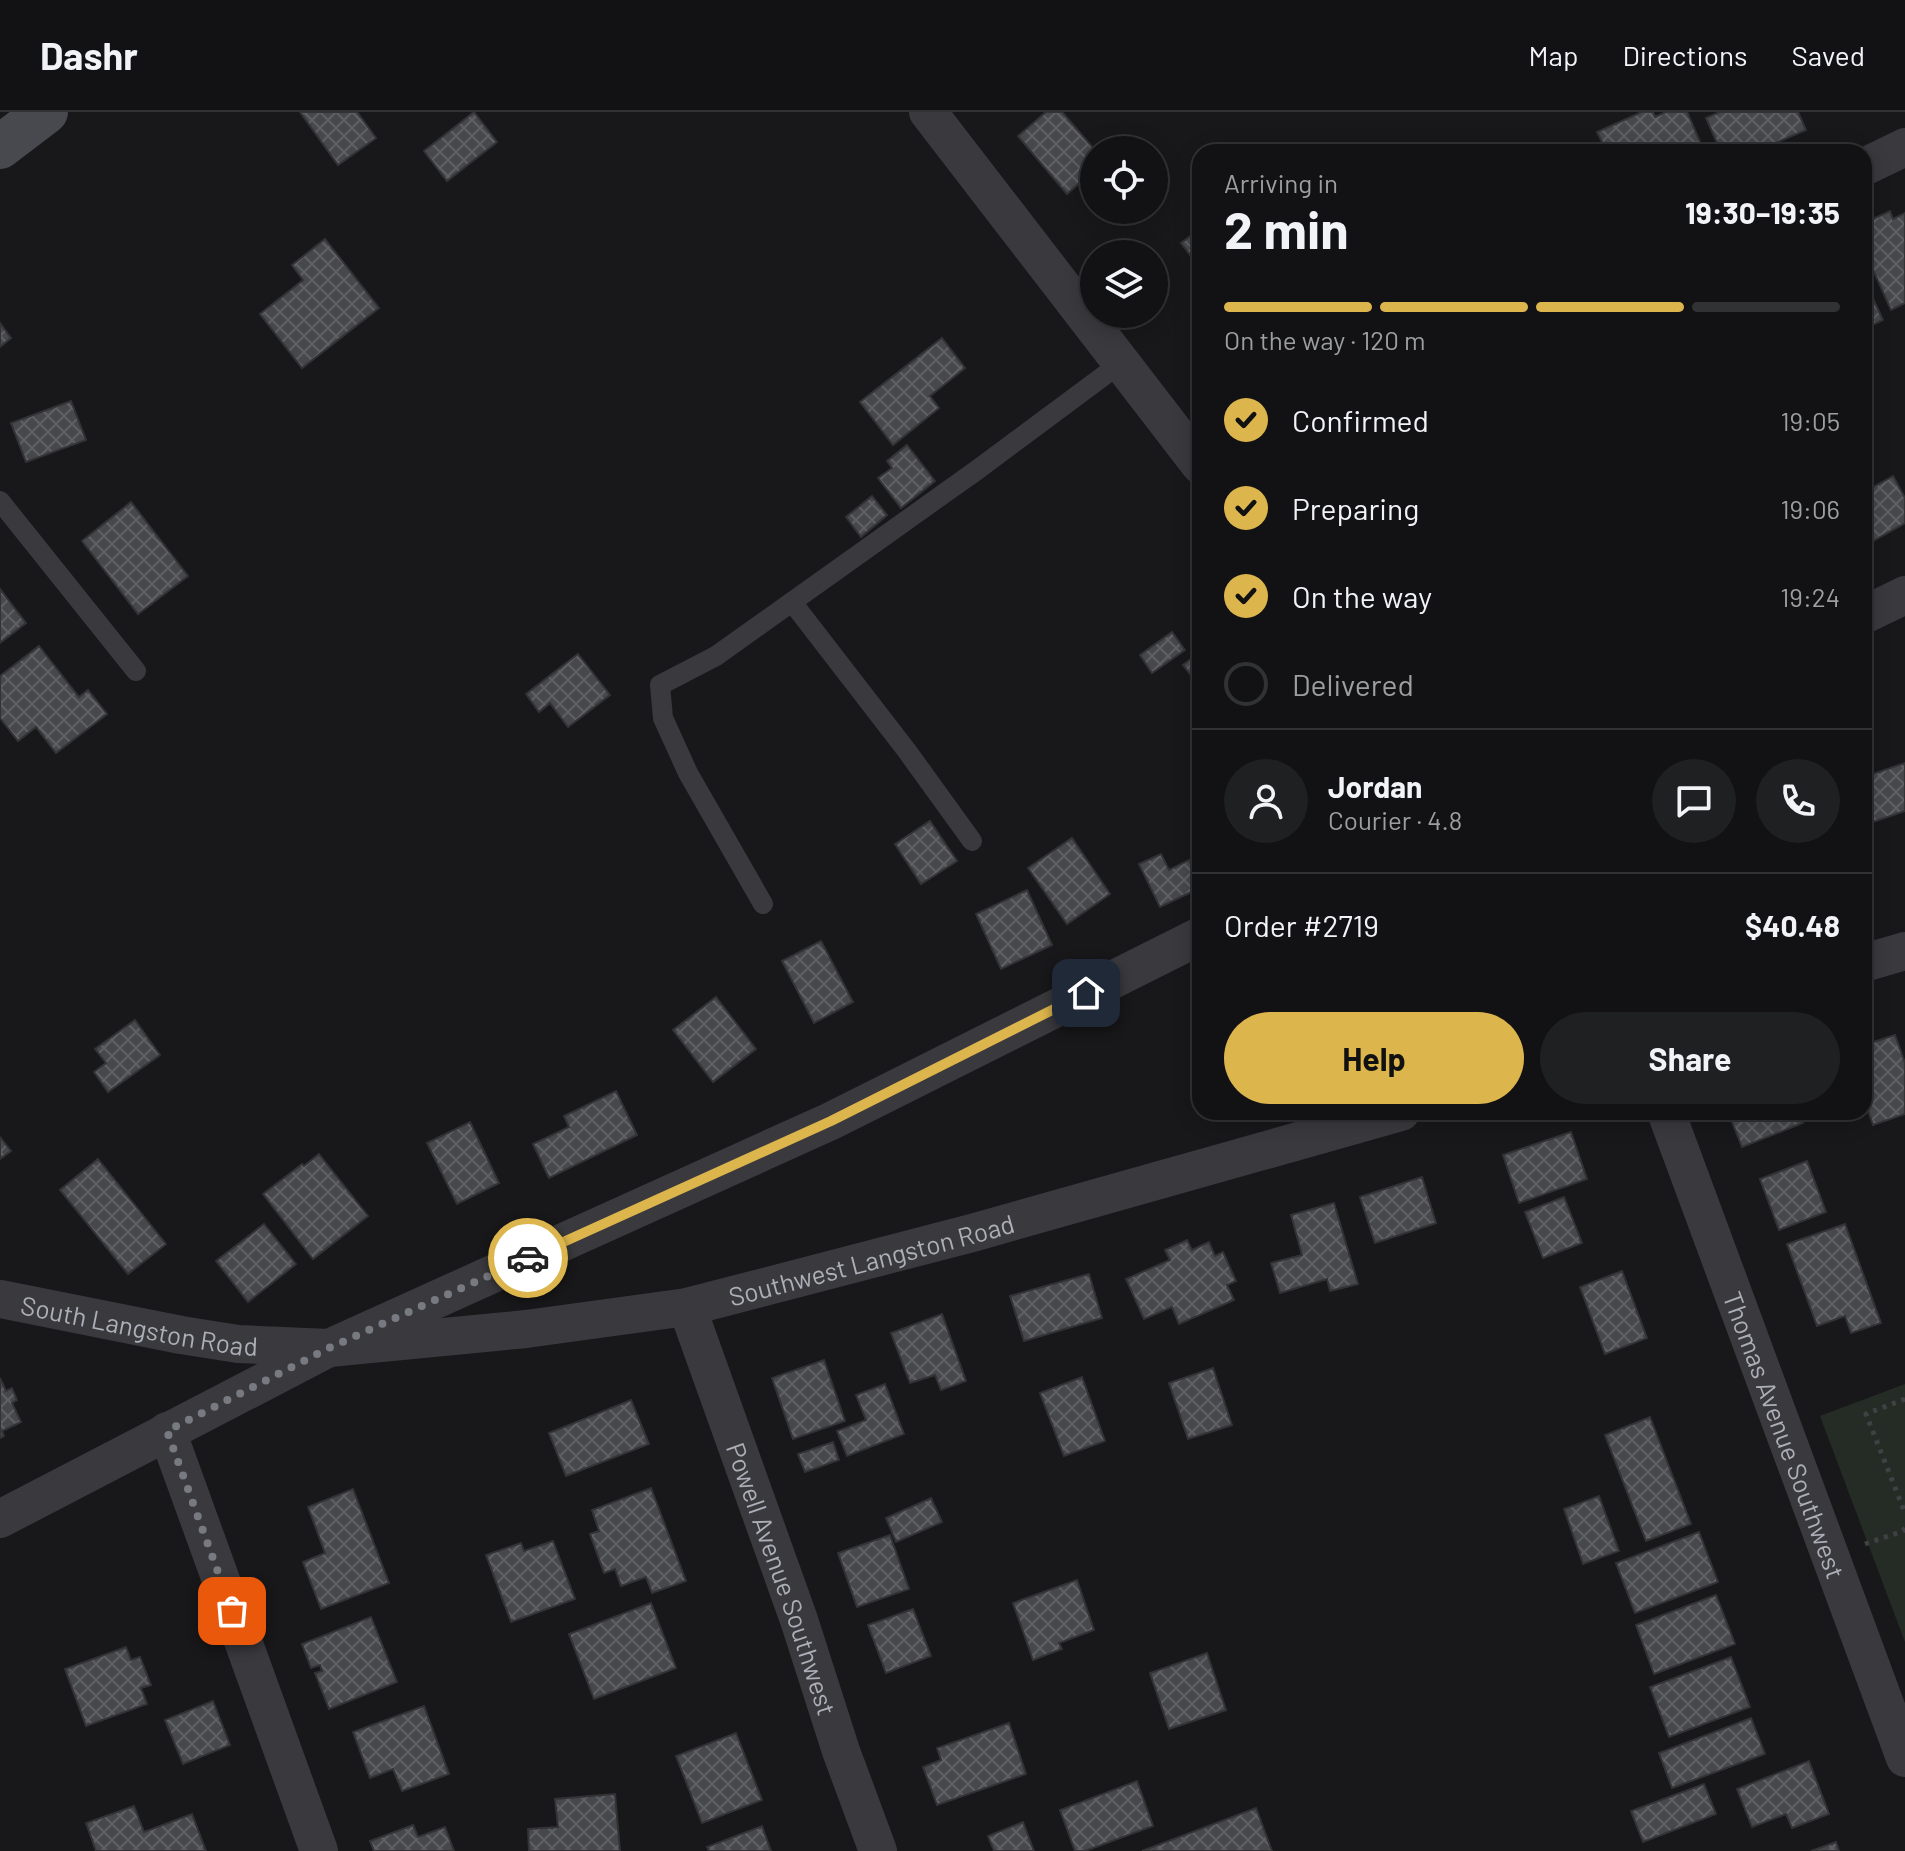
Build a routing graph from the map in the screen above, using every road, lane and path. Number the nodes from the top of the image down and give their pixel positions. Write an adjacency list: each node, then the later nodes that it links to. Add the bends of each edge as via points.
1 (46, 112): 3 (street)
2 (928, 112): 6 (street)
3 (0, 147)
4 (1905, 147): 5 (street)
5 (1872, 163)
6 (1121, 363): 7 (street); 10 (lane)
7 (1192, 455)
8 (0, 501): 12 (lane)
9 (1905, 595): 11 (street)
10 (792, 602): 13 (lane); 14 (lane, via 716,656 660,685 663,718 688,773)
11 (1872, 611)
12 (136, 671)
13 (972, 841)
14 (763, 904)
15 (1192, 940): 22 (street, via 831,1121)
16 (1905, 951): 17 (street)
17 (1872, 961)
18 (1373, 1120): 21 (street, Southwest Langston Road)
19 (1669, 1120): 28 (street, Thomas Avenue Southwest)
20 (0, 1299): 22 (street, South Langston Road, via 238,1344)
21 (687, 1307): 22 (street, Southwest Langston Road); 31 (street, Powell Avenue Southwest)
22 (329, 1348): 24 (street)
23 (1905, 1399): 25 (path, via 1866,1414)
24 (167, 1431): 26 (street); 30 (street)
25 (1905, 1513)
26 (0, 1519)
27 (1905, 1528): 28 (path)
28 (1830, 1556): 29 (street, Thomas Avenue Southwest)
29 (1905, 1758)
30 (319, 1851)
31 (878, 1851)

